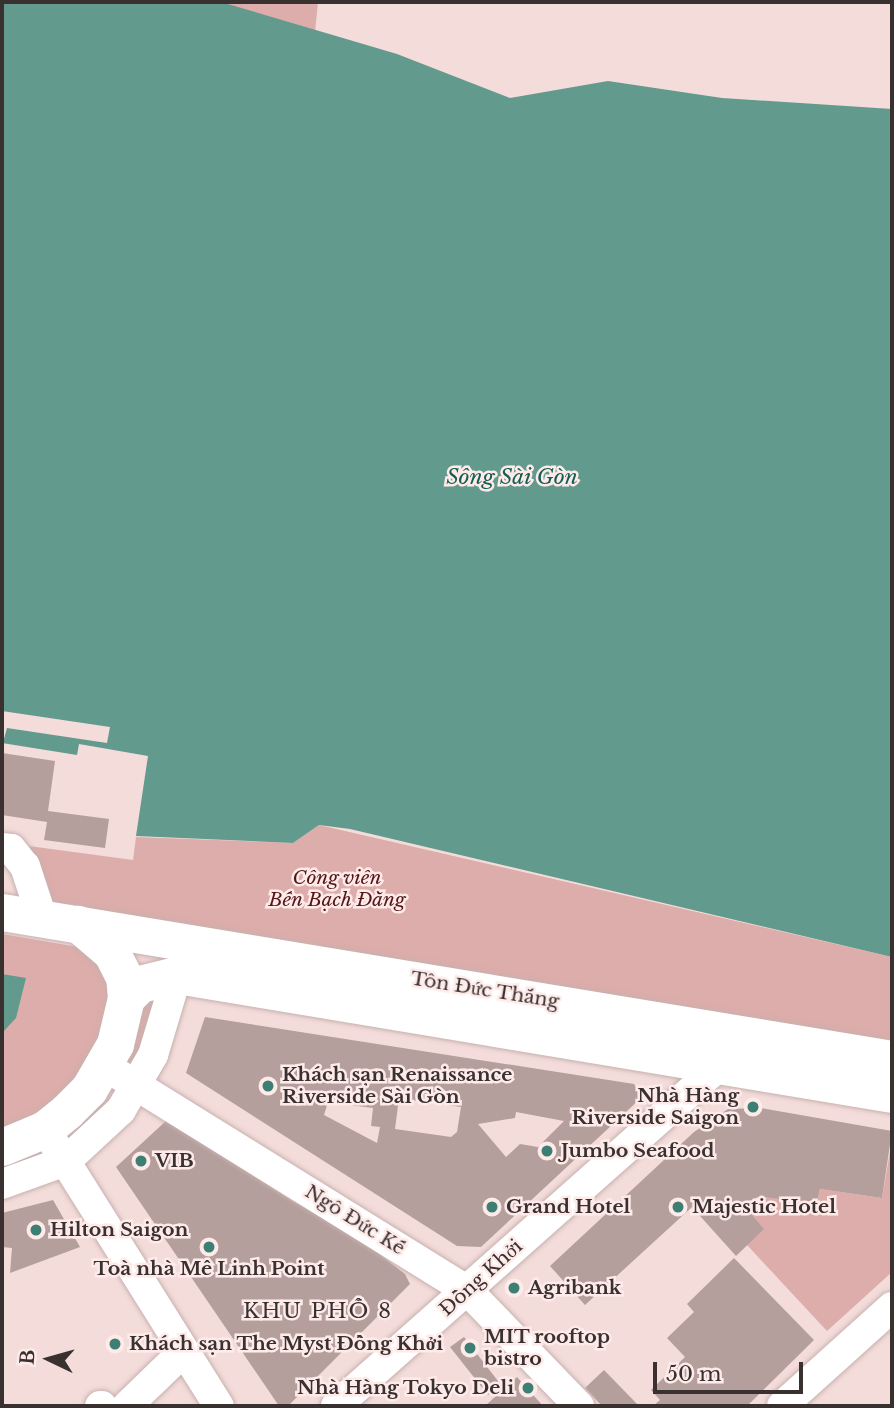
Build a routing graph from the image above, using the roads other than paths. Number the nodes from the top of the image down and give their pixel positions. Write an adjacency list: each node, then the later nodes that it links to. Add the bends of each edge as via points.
1 (2, 848): 3 (street, via 10,849 25,866)
2 (2, 912): 3 (main road, Tôn Ðức Thắng)
3 (60, 921): 5 (main road, via 112,953); 6 (main road, Tôn Ðức Thắng)
4 (177, 975): 5 (main road, Tôn Ðức Thắng, via 140,984); 7 (main road, Tôn Ðức Thắng); 9 (street)
5 (126, 998): 8 (main road)
6 (892, 1059)
7 (720, 1065): 10 (main road, Tôn Ðức Thắng); 15 (street, Ðồng Khởi)
8 (105, 1066): 9 (street, Ngô Ðức Kế); 11 (main road, via 89,1089)
9 (139, 1087): 13 (street, via 97,1136); 15 (street, Ngô Ðức Kế)
10 (892, 1094)
11 (45, 1129): 12 (main road); 13 (street)
12 (2, 1147)
13 (66, 1161): 14 (street); 17 (street)
14 (2, 1184)
15 (468, 1291): 20 (street, Ðồng Khởi); 21 (street, Ngô Ðức Kế)
16 (892, 1307): 22 (street)
17 (184, 1350): 18 (street); 19 (street)
18 (127, 1406)
19 (219, 1406)
20 (336, 1406)
21 (579, 1406)
22 (782, 1406)

